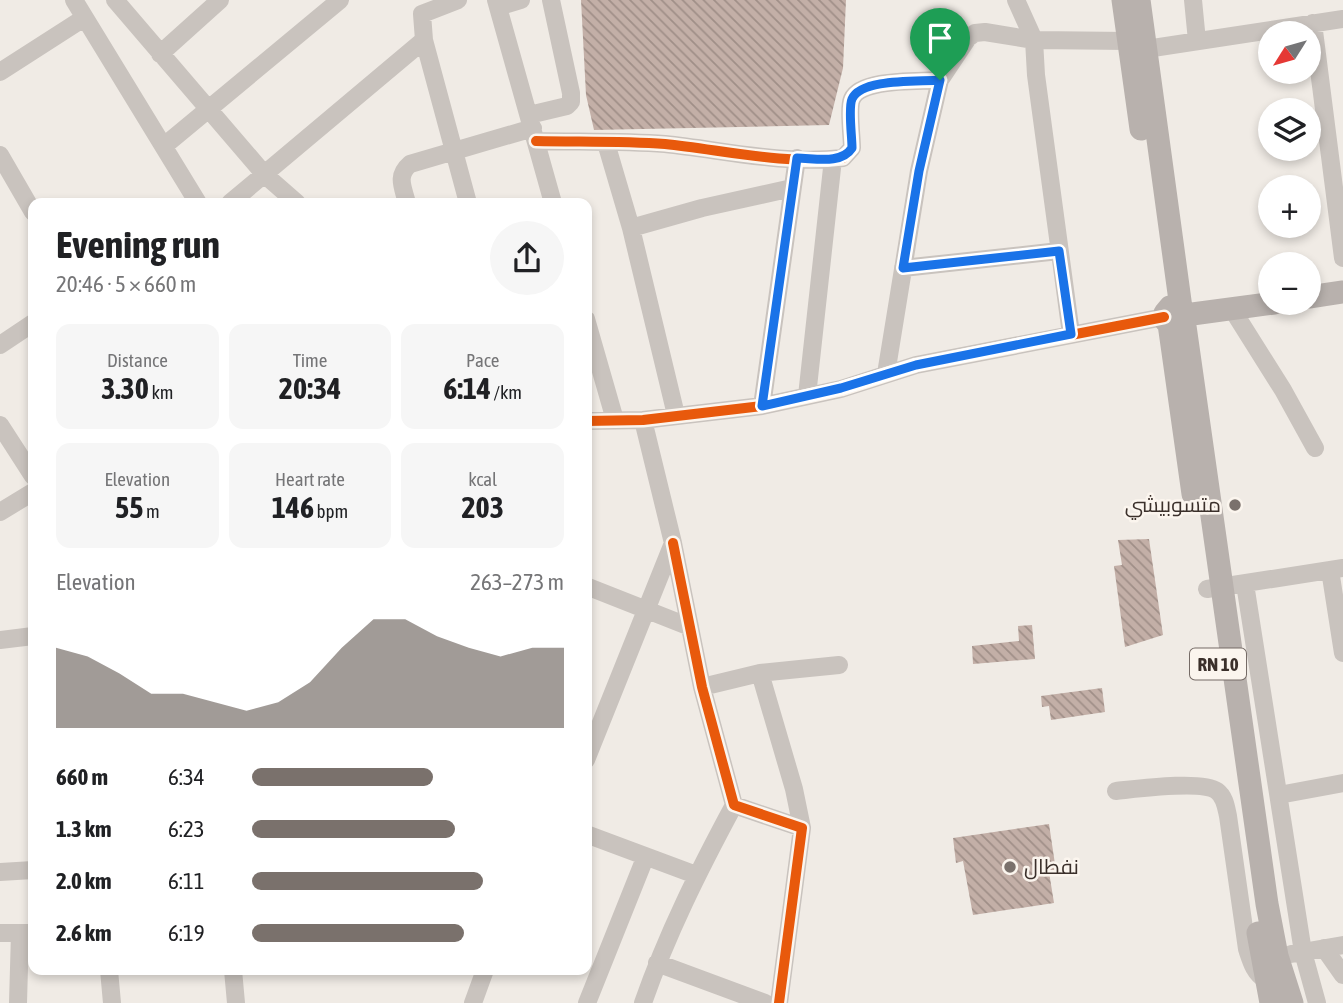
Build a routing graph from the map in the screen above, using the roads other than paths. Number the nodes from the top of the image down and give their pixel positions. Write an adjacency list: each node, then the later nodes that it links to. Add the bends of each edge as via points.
1 (74, 0): 14 (street)
2 (115, 0): 22 (street)
3 (220, 0): 22 (street)
4 (340, 0): 26 (street)
5 (457, 0): 13 (street)
6 (522, 0): 12 (street)
7 (551, 0): 27 (street, via 570,102)
8 (1016, 0): 19 (street)
9 (1123, 0): 21 (main road, RN 10)
10 (1139, 0): 21 (main road, RN 10)
11 (1193, 0): 20 (street)
12 (497, 4): 27 (street)
13 (422, 7): 18 (street)
14 (84, 18): 23 (street); 29 (street)
15 (1343, 19): 16 (street)
16 (1321, 22)
17 (1258, 32): 20 (street)
18 (424, 40): 30 (street); 34 (street)
19 (1034, 40): 21 (street); 24 (street, via 975,33); 44 (street)
20 (1197, 41): 21 (street)
21 (1134, 47): 51 (main road, RN 10)
22 (160, 54): 26 (street)
23 (0, 72)
24 (940, 80): 33 (street, via 861,88 852,100 852,148 843,158); 46 (street)
25 (1321, 84): 45 (street)
26 (208, 111): 29 (street); 34 (street)
27 (533, 128): 28 (street); 30 (street); 41 (street)
28 (606, 143): 32 (street, via 666,144); 43 (street)
29 (164, 146): 36 (street)
30 (454, 150): 39 (street, via 403,170 400,177); 40 (street)
31 (0, 155): 42 (street)
32 (797, 158): 33 (street); 35 (street)
33 (833, 159): 57 (street)
34 (265, 175): 37 (street); 38 (street)
35 (792, 188): 43 (street); 58 (street)
36 (195, 198)
37 (237, 198)
38 (292, 198)
39 (406, 198)
40 (467, 198)
41 (552, 198)
42 (28, 203)
43 (631, 229): 59 (street)
44 (1059, 251): 46 (street); 53 (street)
45 (1343, 258)
46 (903, 268): 56 (street)
47 (1343, 292): 48 (main road)
48 (1321, 295)
49 (1258, 305): 50 (main road)
50 (1232, 309): 51 (main road); 64 (street)
51 (1175, 316): 53 (street); 72 (main road, RN 10)
52 (28, 326): 55 (street)
53 (1071, 334): 56 (street)
54 (592, 340): 60 (street)
55 (0, 345)
56 (886, 374): 57 (street)
57 (807, 396): 58 (street)
58 (762, 406): 59 (street)
59 (676, 415): 61 (street)
60 (615, 420): 61 (street); 62 (street)
61 (643, 420): 68 (street)
62 (592, 421)
63 (0, 425): 65 (street)
64 (1315, 448)
65 (28, 469)
66 (28, 495): 67 (street)
67 (0, 512)
68 (673, 543): 73 (street); 74 (street)
69 (1337, 569): 70 (street); 77 (street)
70 (1245, 584): 72 (street); 84 (street)
71 (592, 588): 73 (street)
72 (1214, 588): 98 (main road, RN 10)
73 (645, 608): 74 (street); 81 (street)
74 (690, 627): 80 (street)
75 (28, 637): 76 (street)
76 (0, 640)
77 (1343, 653)
78 (839, 665): 79 (street)
79 (760, 673): 80 (street); 86 (street)
80 (702, 687): 85 (street)
81 (592, 745)
82 (1343, 783): 84 (street)
83 (1116, 791): 98 (street, via 1178,785 1213,788 1219,793 1228,817 1247,949 1253,967)
84 (1279, 795): 96 (street)
85 (734, 805): 86 (street); 91 (street)
86 (802, 828): 110 (street)
87 (592, 836): 88 (street)
88 (645, 858): 91 (street); 107 (street)
89 (28, 870): 90 (street)
90 (0, 872)
91 (696, 875): 97 (street)
92 (0, 933): 93 (street)
93 (27, 933): 103 (street)
94 (1343, 945): 95 (street)
95 (1324, 948): 96 (street); 102 (street)
96 (1303, 952): 98 (street); 113 (street)
97 (657, 963): 108 (street); 109 (street)
98 (1275, 970): 111 (main road, RN 10); 112 (main road, RN 10)
99 (109, 975): 104 (street)
100 (233, 975): 105 (street)
101 (483, 975): 106 (street)
102 (1343, 975)
103 (18, 1003)
104 (112, 1003)
105 (236, 1003)
106 (473, 1003)
107 (587, 1003)
108 (643, 1003)
109 (765, 1003)
110 (779, 1003)
111 (1271, 1003)
112 (1292, 1003)
113 (1317, 1003)

